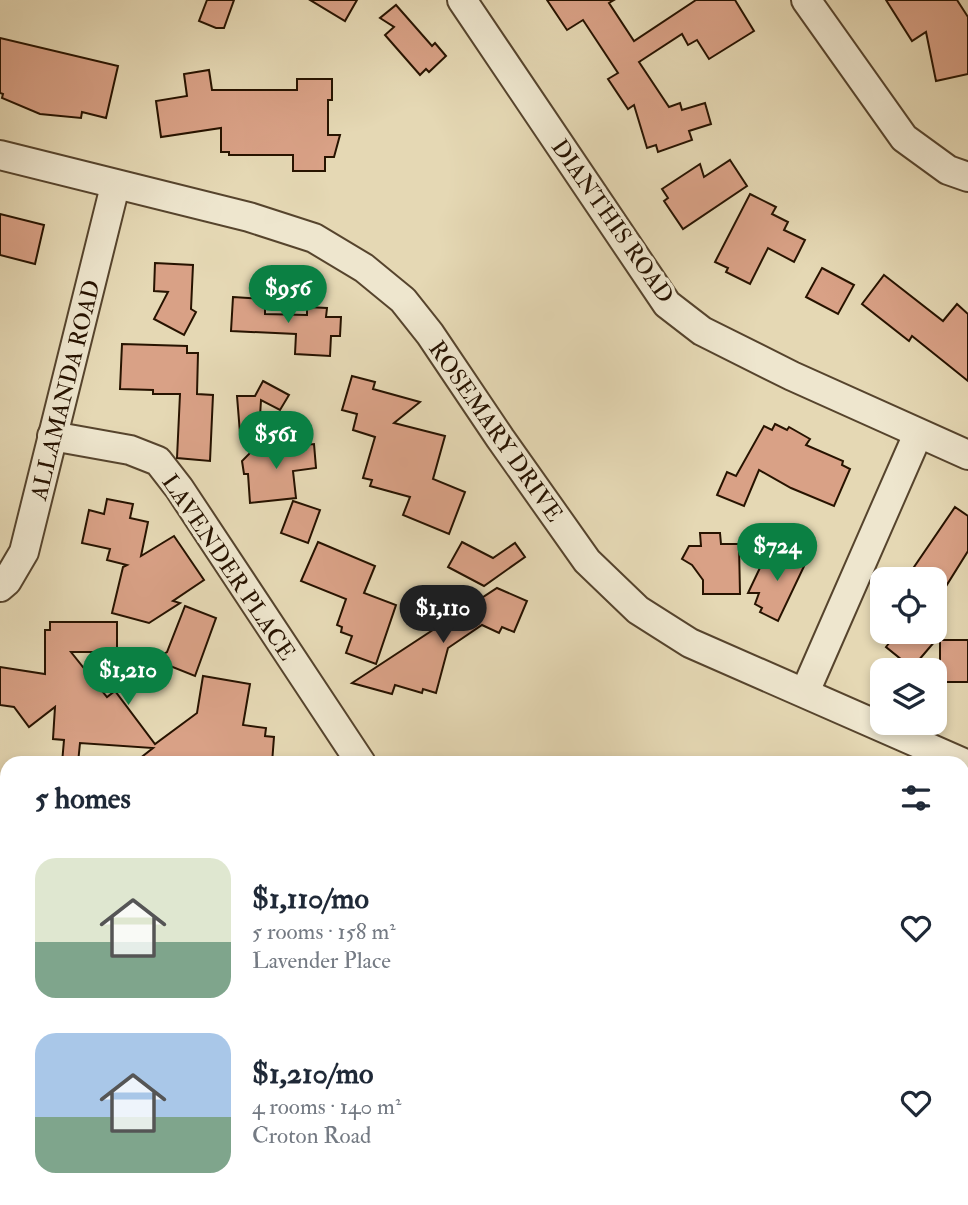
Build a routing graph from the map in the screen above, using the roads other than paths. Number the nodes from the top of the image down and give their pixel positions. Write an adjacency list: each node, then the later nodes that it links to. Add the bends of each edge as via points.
1 (462, 0): 6 (street, DIANTHIS ROAD, via 667,304 702,331)
2 (806, 0): 4 (street, via 904,138 948,170)
3 (0, 156): 5 (street, ROSEMARY DRIVE)
4 (968, 177)
5 (115, 186): 7 (street, ALLAMANDA ROAD); 10 (street, ROSEMARY DRIVE, via 248,217 314,238 364,268 402,300 430,334 587,561 638,610 690,643)
6 (918, 434): 8 (street, DIANTHIS ROAD); 10 (street)
7 (52, 436): 9 (street, ALLAMANDA ROAD, via 24,552); 11 (street, LAVENDER PLACE, via 130,450 158,461)
8 (968, 455)
9 (0, 587)
10 (806, 692): 12 (street, ROSEMARY DRIVE)
11 (356, 756)
12 (948, 756)

